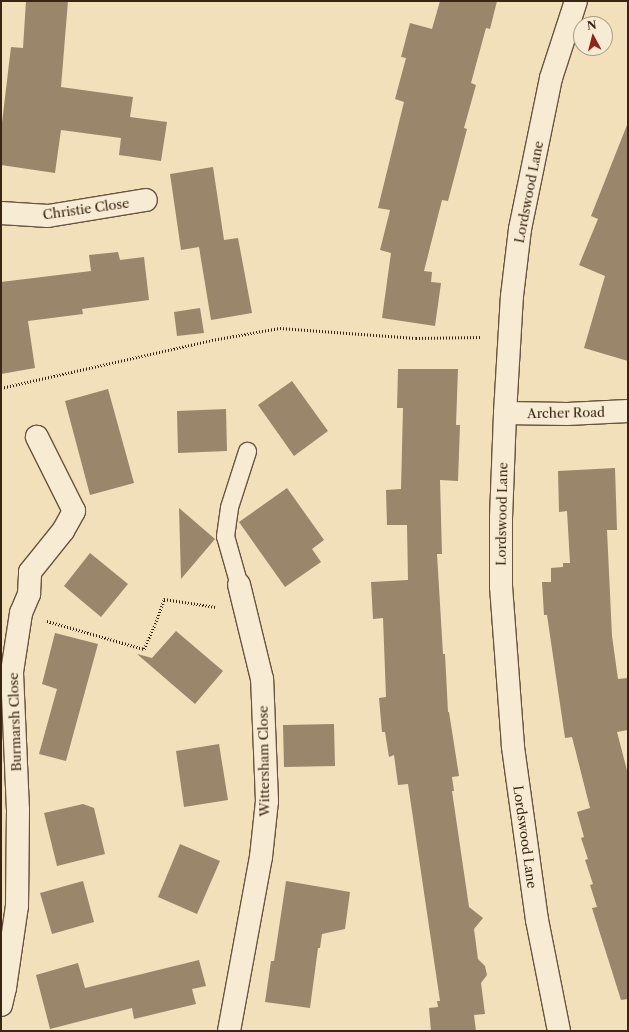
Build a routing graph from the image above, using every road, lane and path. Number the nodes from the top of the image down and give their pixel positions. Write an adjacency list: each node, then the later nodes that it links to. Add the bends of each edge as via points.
1 (576, 1): 4 (street, Lordswood Lane, via 551,78 520,229)
2 (146, 200): 3 (street, Christie Close, via 48,216)
3 (1, 213)
4 (509, 337): 5 (path, via 416,338 280,328 212,340); 7 (street, Lordswood Lane)
5 (1, 388)
6 (628, 411): 7 (street, Archer Road, via 567,414)
7 (504, 413): 14 (street, Lordswood Lane, via 501,570 509,700 518,794 532,894)
8 (37, 437): 11 (street, Burmarsh Close, via 74,511 63,531 30,572 28,594)
9 (246, 451): 10 (lane, via 229,507 225,536)
10 (242, 596): 11 (path, via 224,608 164,599 144,649); 13 (street, Wittersham Close, via 262,679 267,801 261,857)
11 (22, 613): 12 (street, Burmarsh Close, via 12,672 18,810 17,906)
12 (1, 1005)
13 (228, 1031)
14 (559, 1031)

